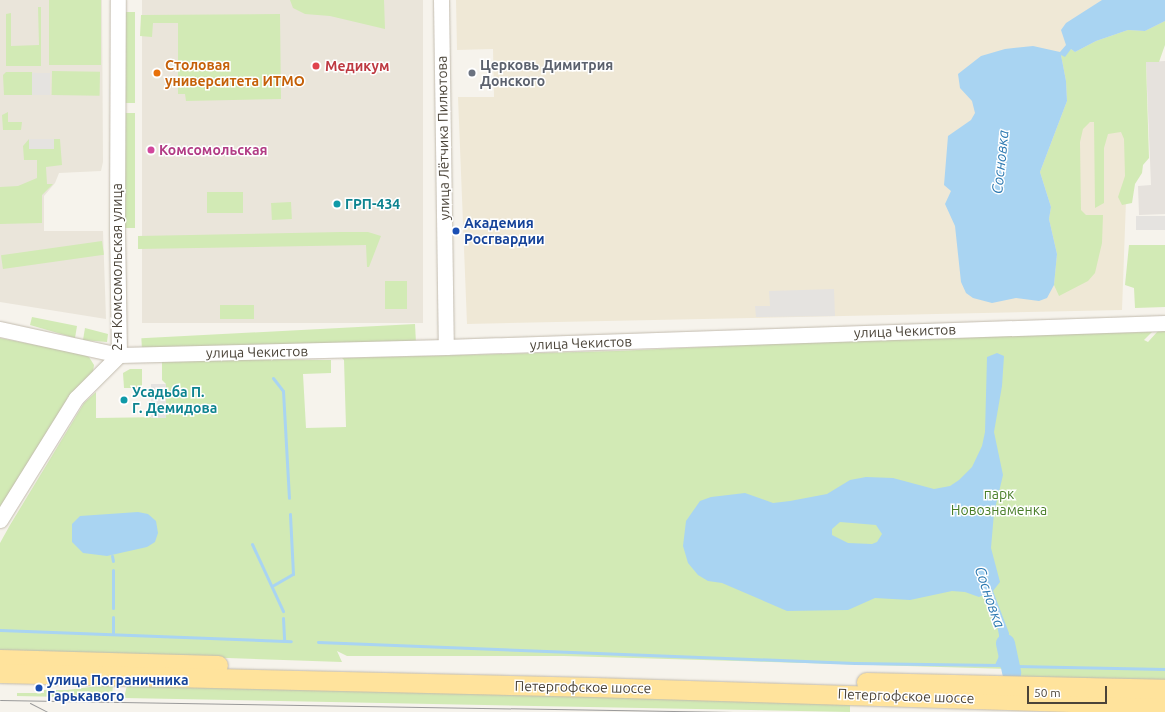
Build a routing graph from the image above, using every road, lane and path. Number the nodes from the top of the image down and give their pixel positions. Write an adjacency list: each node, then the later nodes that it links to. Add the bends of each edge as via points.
1 (118, 0): 6 (street, 2-я Комсомольская улица)
2 (441, 0): 5 (street, улица Лётчика Пилютова)
3 (1165, 323): 5 (street, улица Чекистов)
4 (0, 329): 6 (street, улица Чекистов)
5 (446, 347): 6 (street, улица Чекистов)
6 (119, 355): 7 (street, 2-я Комсомольская улица, via 76,398)
7 (0, 520)
8 (0, 659): 10 (main road, Петергофское шоссе)
9 (0, 673): 11 (main road, Петергофское шоссе, via 609,687)
10 (1165, 689)
11 (1165, 705)

